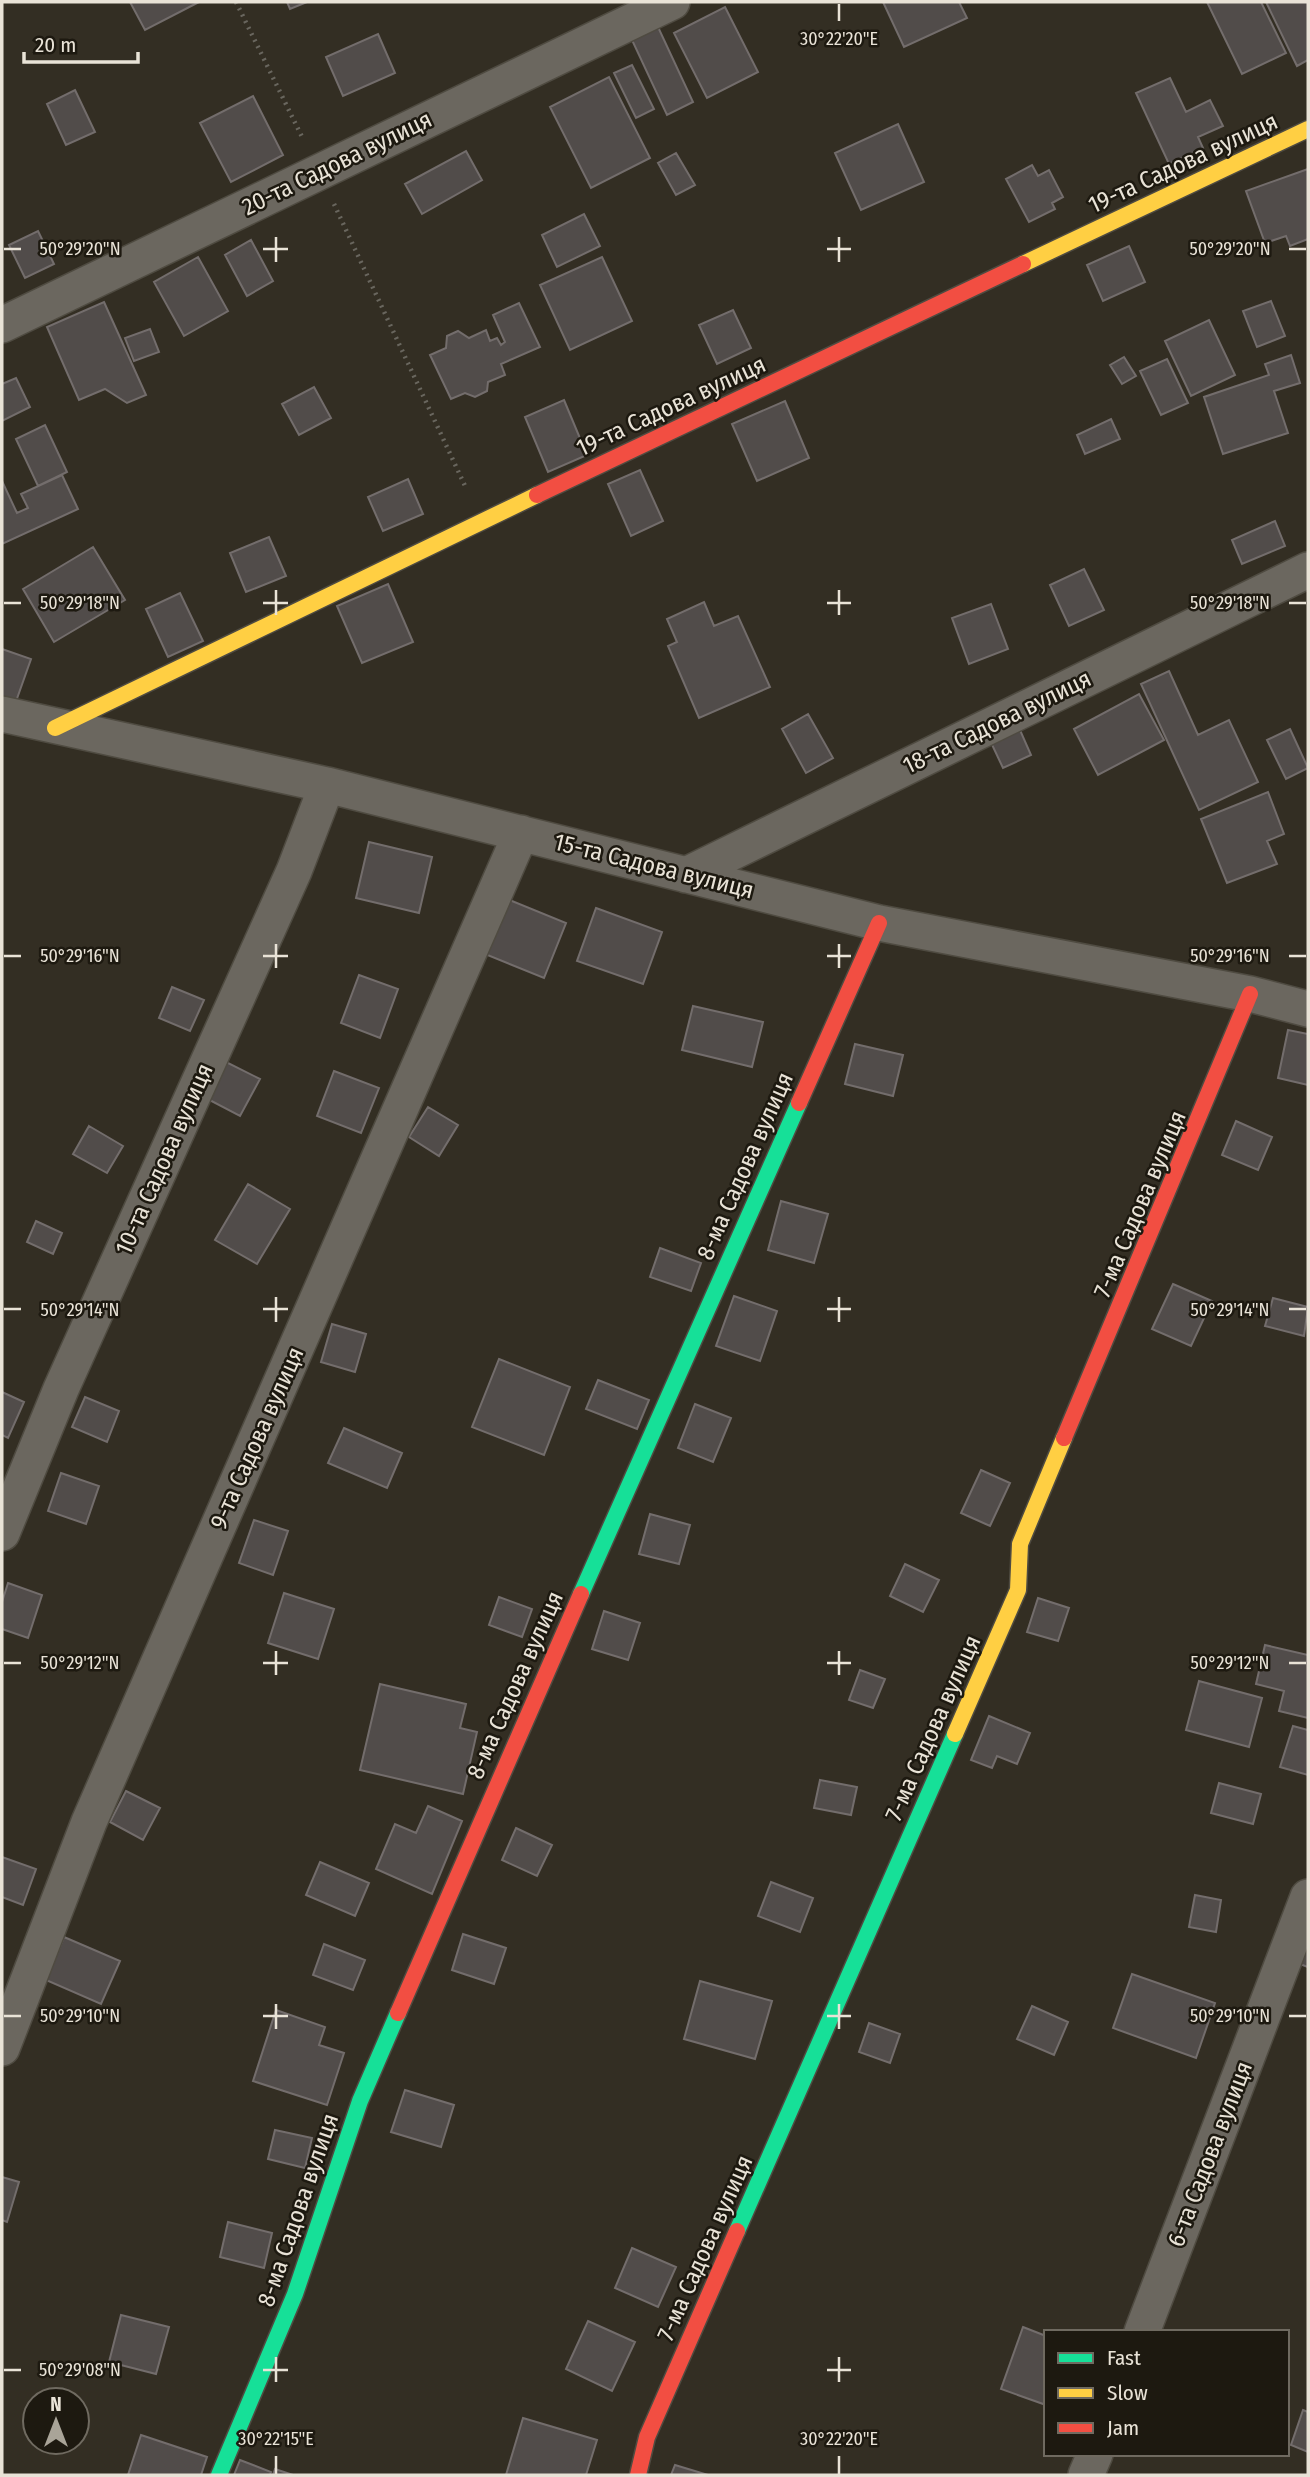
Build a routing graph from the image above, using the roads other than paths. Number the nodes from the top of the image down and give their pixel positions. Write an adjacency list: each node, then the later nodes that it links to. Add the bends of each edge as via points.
1 (672, 2): 3 (street, 20-та Садова вулиця)
2 (1308, 129): 6 (street, 19-та Садова вулиця)
3 (2, 325)
4 (1308, 570): 9 (street, 18-та Садова вулиця)
5 (2, 714): 6 (street, 15-та Садова вулиця)
6 (55, 728): 7 (street, 15-та Садова вулиця)
7 (327, 785): 8 (street, 15-та Садова вулиця); 13 (street, 10-та Садова вулиця, via 294,871 71,1367)
8 (521, 832): 9 (street, 15-та Садова вулиця); 15 (street, 9-та Садова вулиця, via 89,1822)
9 (686, 874): 10 (street, 15-та Садова вулиця)
10 (879, 923): 11 (street, 15-та Садова вулиця); 18 (street, 8-ма Садова вулиця, via 360,2101 295,2294)
11 (1250, 994): 12 (street, 15-та Садова вулиця); 19 (street, 7-ма Садова вулиця, via 1020,1544 1018,1590 647,2437)
12 (1308, 1009)
13 (2, 1533)
14 (1308, 1898): 16 (street, 6-та Садова вулиця)
15 (2, 2048)
16 (1143, 2330)
17 (1093, 2456): 20 (street)
18 (219, 2475)
19 (638, 2475)
20 (1086, 2475)

